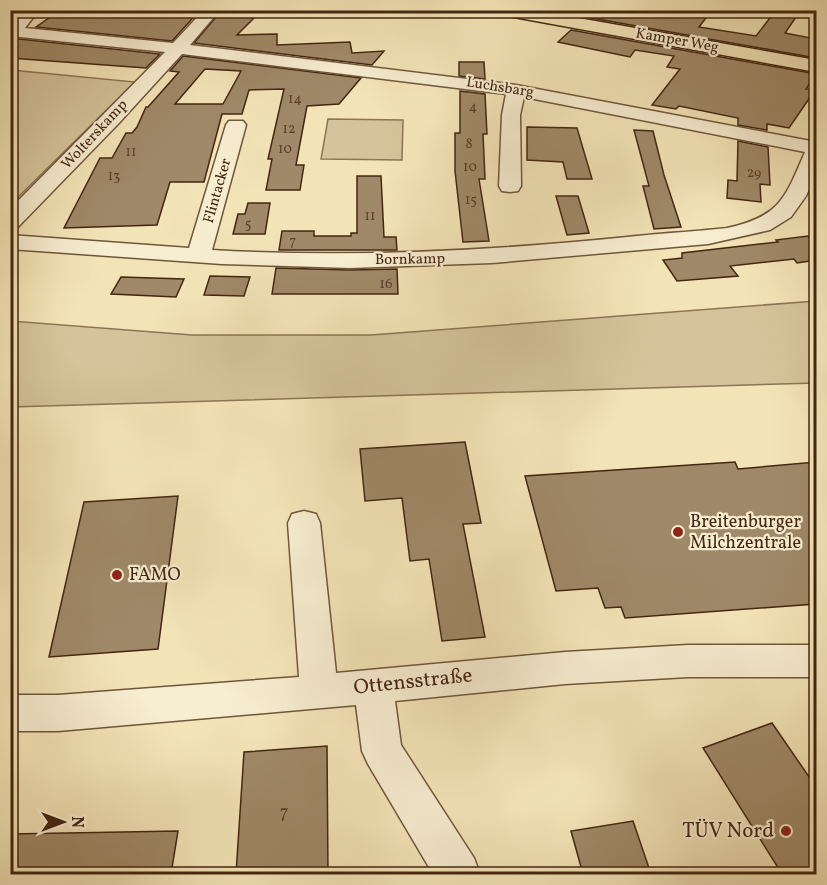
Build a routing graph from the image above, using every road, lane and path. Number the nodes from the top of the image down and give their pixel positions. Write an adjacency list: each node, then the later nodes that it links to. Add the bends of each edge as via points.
1 (213, 10): 6 (street, Wolterskamp)
2 (502, 10): 4 (main road, Kamper Weg)
3 (30, 11): 5 (street)
4 (558, 15): 7 (main road, Kamper Weg)
5 (12, 34): 6 (street)
6 (180, 48): 8 (street, Luchsbarg); 13 (street, Wolterskamp)
7 (816, 66)
8 (516, 90): 10 (street, Luchsbarg); 11 (street, via 511,115)
9 (236, 124): 15 (street, Flintacker)
10 (816, 148): 12 (street, Bornkamp)
11 (510, 186)
12 (806, 199): 15 (street, Bornkamp, via 778,217 748,229 607,246 394,261)
13 (10, 222)
14 (10, 242): 15 (street, Bornkamp)
15 (199, 256)
16 (303, 523): 19 (street)
17 (816, 662): 18 (street, Ottensstraße, via 688,661)
18 (374, 685): 19 (street, Ottensstraße); 21 (street, via 382,751)
19 (319, 691): 20 (street, Ottensstraße, via 58,713)
20 (10, 713)
21 (458, 874)

